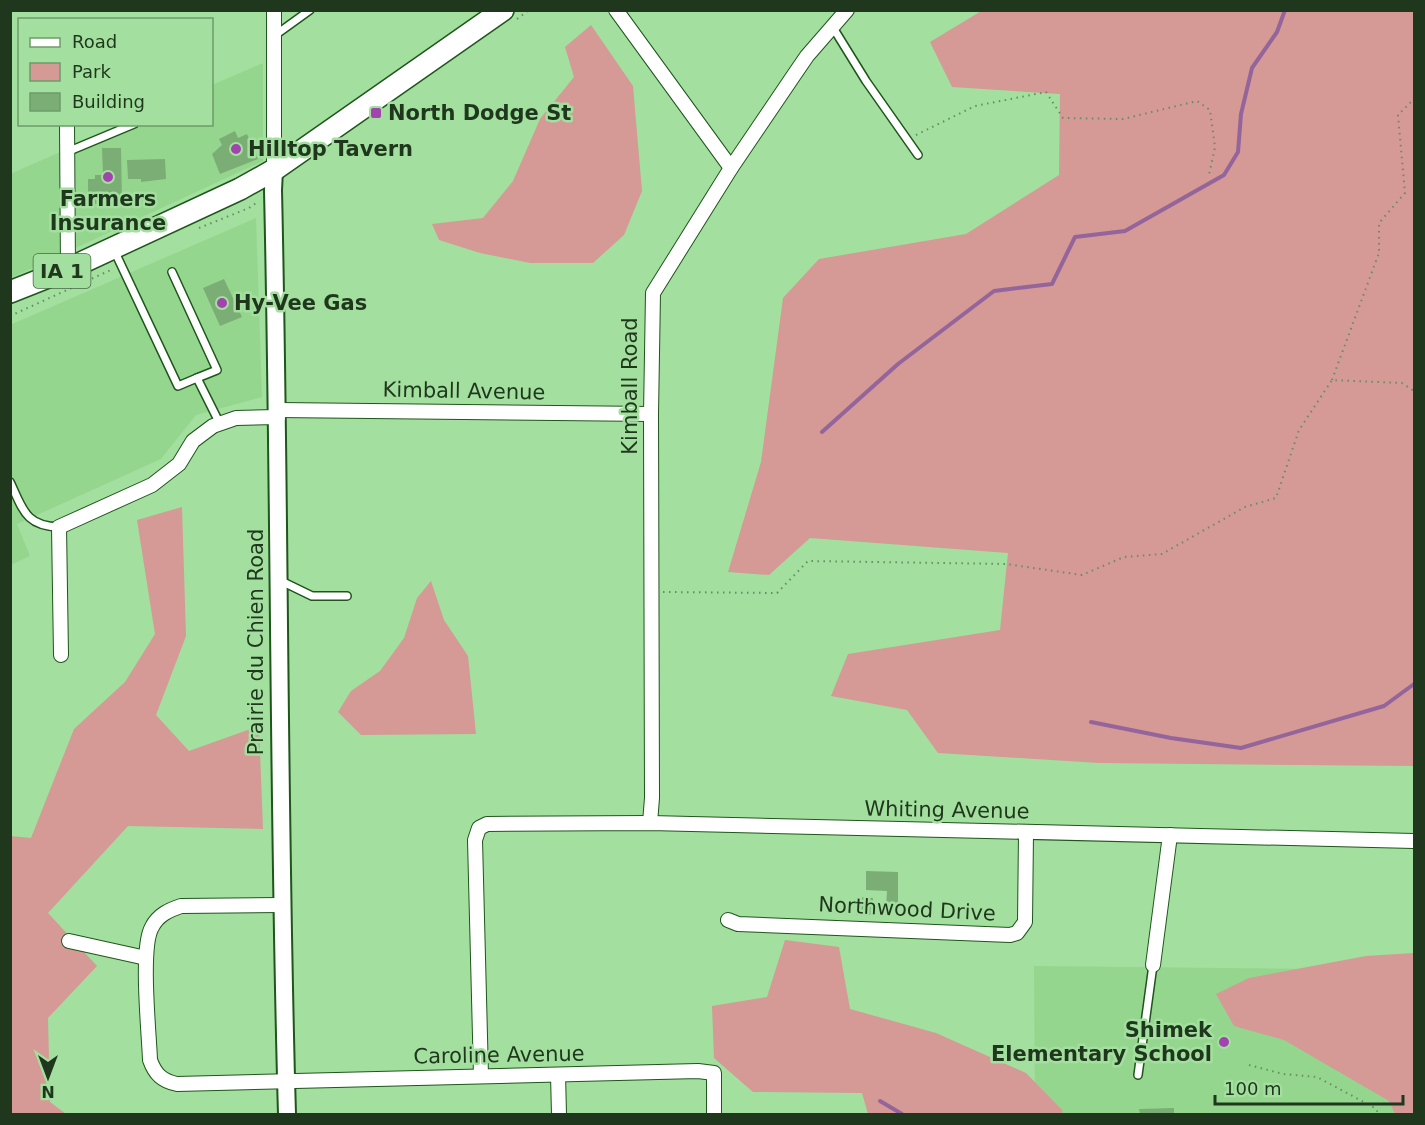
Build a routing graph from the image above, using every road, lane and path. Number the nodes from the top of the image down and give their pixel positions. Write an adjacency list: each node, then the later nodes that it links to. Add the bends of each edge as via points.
1 (274, 10): 7 (street)
2 (310, 10): 7 (lane)
3 (503, 10): 15 (main road, IA 1)
4 (616, 10): 14 (street)
5 (847, 10): 6 (street, Kimball Road)
6 (832, 26): 11 (lane); 14 (street, Kimball Road)
7 (274, 36): 15 (street)
8 (1414, 99): 22 (path, via 1398,115 1405,193 1379,223 1379,253)
9 (67, 126): 12 (street)
10 (129, 126): 12 (lane)
11 (906, 140): 13 (lane); 16 (path, via 975,106 1046,92 1063,118 1123,119 1197,101 1210,110 1215,147)
12 (67, 152): 18 (street)
13 (918, 155)
14 (731, 168): 25 (street, Kimball Road, via 653,293)
15 (274, 170): 17 (main road, IA 1); 24 (street, Prairie du Chien Road)
16 (1209, 175)
17 (113, 248): 18 (main road, IA 1); 21 (lane, via 178,386)
18 (68, 269): 20 (main road, IA 1)
19 (172, 272): 21 (lane, via 217,370)
20 (10, 292)
21 (197, 378): 26 (lane)
22 (1332, 380): 23 (path, via 1402,383); 30 (path, via 1299,430 1276,498 1245,507 1162,554 1124,557 1082,575 1006,564 808,561 777,593)
23 (1414, 391)
24 (278, 414): 25 (street, Kimball Avenue); 26 (street, Kimball Avenue); 29 (street, Prairie du Chien Road)
25 (651, 414): 30 (street, Kimball Road)
26 (220, 423): 28 (street, via 193,441 179,464 152,485)
27 (10, 482): 28 (lane, via 32,521)
28 (59, 527): 32 (street)
29 (279, 580): 31 (lane, via 312,596); 37 (street, Prairie du Chien Road)
30 (651, 592): 33 (street, Kimball Road)
31 (347, 596)
32 (61, 655)
33 (650, 823): 34 (street, Whiting Avenue); 45 (street, Whiting Avenue, via 487,824 479,828 475,840)
34 (1026, 833): 35 (street, Whiting Avenue); 38 (street, Northwood Drive, via 1025,922 1011,935 738,924)
35 (1170, 836): 36 (street, Whiting Avenue); 41 (street)
36 (1414, 841)
37 (281, 905): 40 (street, Caroline Avenue, via 181,906 169,910 152,925); 46 (street, Prairie du Chien Road)
38 (728, 920)
39 (69, 941): 40 (street)
40 (146, 958): 46 (street, Caroline Avenue, via 150,1060 160,1077 177,1084)
41 (1153, 965): 44 (lane)
42 (1249, 1065): 50 (path, via 1317,1077 1375,1108)
43 (558, 1075): 45 (street, Caroline Avenue); 48 (street); 49 (street, Caroline Avenue, via 714,1073)
44 (1138, 1075)
45 (482, 1076): 46 (street, Caroline Avenue)
46 (286, 1082): 47 (street, Prairie du Chien Road)
47 (287, 1114)
48 (559, 1114)
49 (714, 1114)
50 (1378, 1114)

